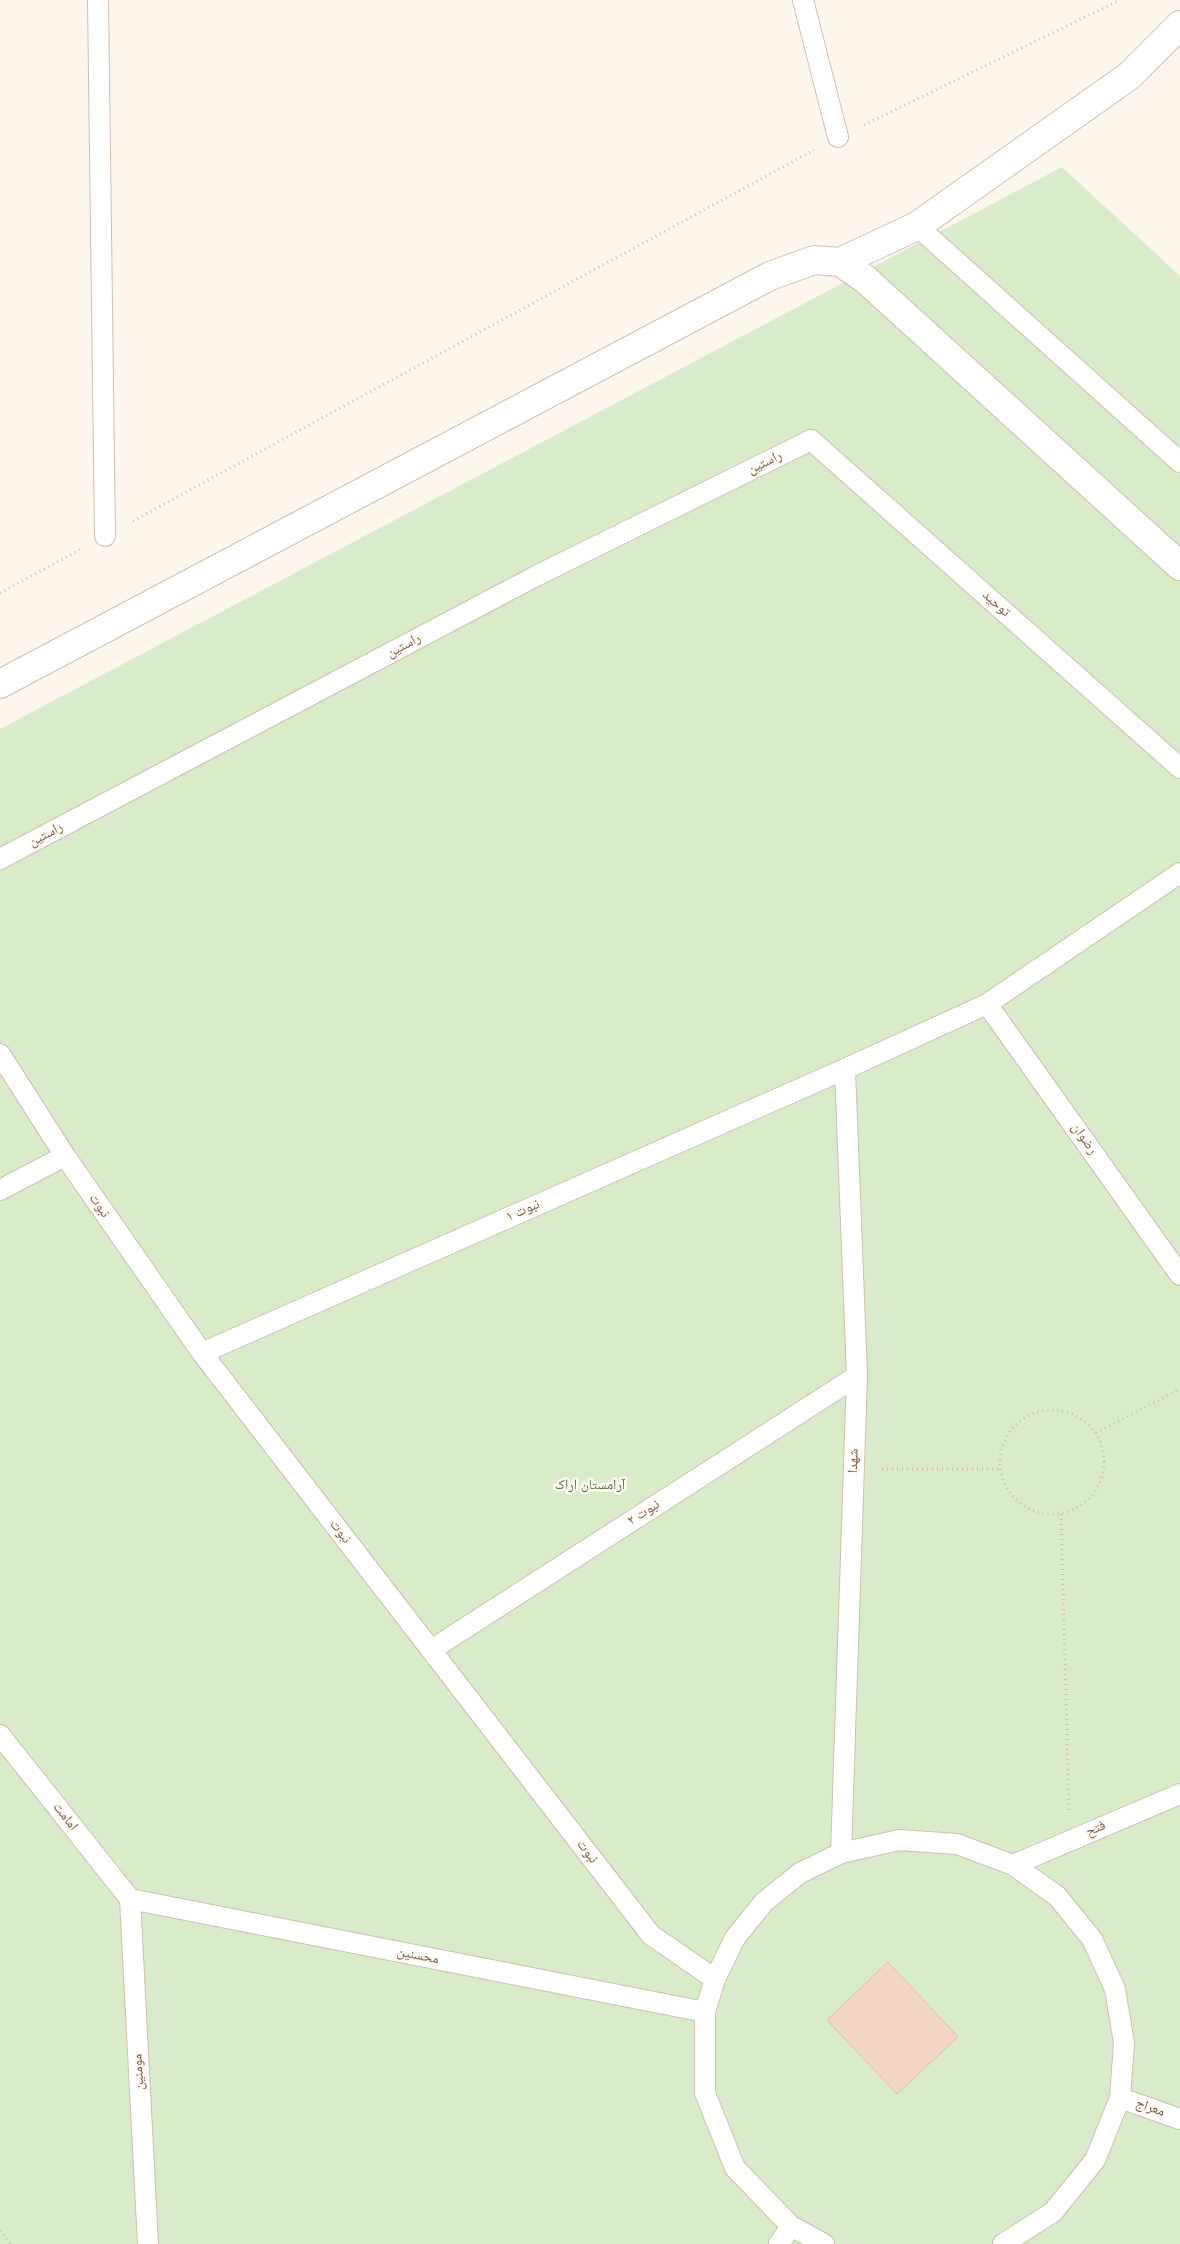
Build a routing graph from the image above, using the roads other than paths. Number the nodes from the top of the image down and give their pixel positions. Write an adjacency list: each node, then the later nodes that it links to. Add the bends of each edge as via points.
1 (98, 0): 9 (lane)
2 (803, 0): 4 (lane)
3 (1180, 25): 5 (street, via 1129,76)
4 (838, 137)
5 (917, 226): 6 (street); 8 (lane)
6 (840, 262): 10 (street, via 864,279); 11 (street, via 814,260 770,276)
7 (811, 440): 12 (lane, توحید); 13 (lane, راستین, via 536,576)
8 (1180, 462)
9 (105, 536)
10 (1180, 566)
11 (0, 684)
12 (1180, 768)
13 (0, 859)
14 (1180, 873): 15 (lane, نبوت ۱)
15 (988, 1004): 17 (lane, نبوت ۱); 20 (lane, رضوان)
16 (0, 1054): 18 (lane, نبوت)
17 (845, 1069): 21 (lane, نبوت ۱); 22 (lane, شهدا)
18 (65, 1156): 19 (lane); 21 (lane, نبوت)
19 (0, 1190)
20 (1180, 1275)
21 (202, 1354): 23 (lane, نبوت)
22 (857, 1376): 23 (lane, نبوت ۲); 26 (lane, شهدا)
23 (431, 1650): 29 (lane, نبوت, via 651,1935)
24 (0, 1735): 28 (lane, امامت)
25 (1180, 1794): 27 (lane, فتح)
26 (841, 1853): 27 (lane, via 899,1840 957,1844); 29 (lane, via 800,1873 764,1902 735,1938)
27 (1013, 1864): 31 (lane, via 1057,1896 1092,1939 1115,1989 1124,2043)
28 (130, 1899): 30 (lane, محسنین); 34 (lane, مومنین)
29 (715, 1979): 30 (lane)
30 (705, 2012): 33 (lane, via 705,2093 735,2168)
31 (1120, 2098): 32 (lane, معراج); 37 (lane, via 1095,2160 1053,2212)
32 (1180, 2119)
33 (791, 2226): 35 (lane); 36 (lane)
34 (148, 2244)
35 (778, 2244)
36 (824, 2244)
37 (1003, 2244)

